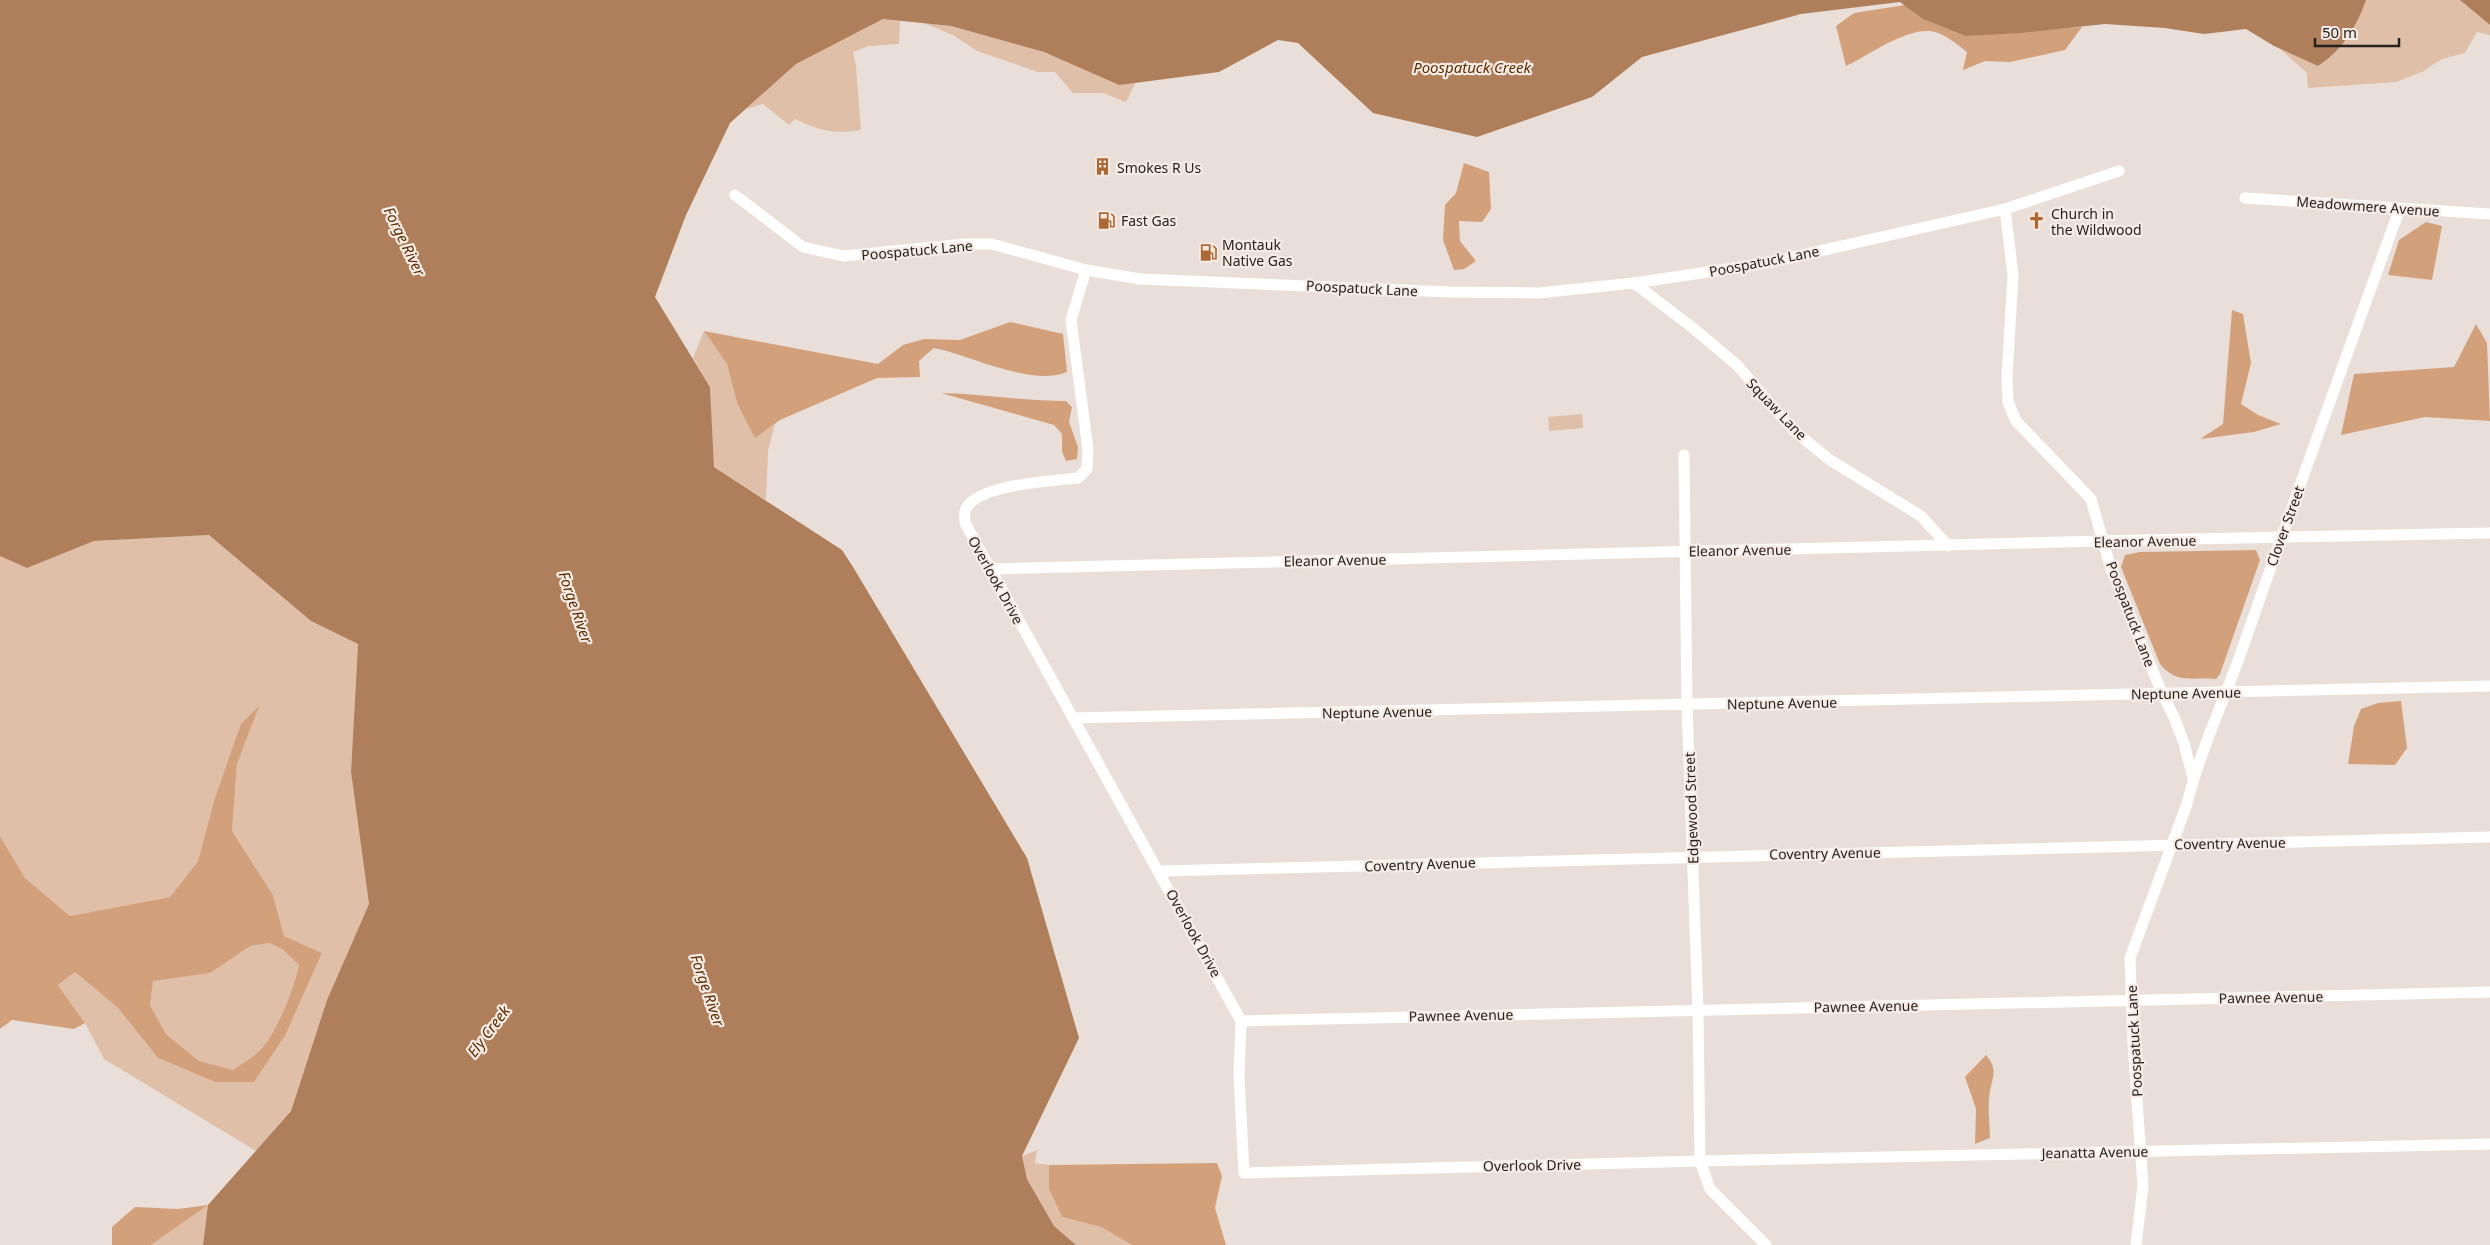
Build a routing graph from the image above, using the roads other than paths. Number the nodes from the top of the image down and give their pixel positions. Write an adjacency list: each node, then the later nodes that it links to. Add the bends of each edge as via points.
1 (2119, 171): 5 (street, Poospatuck Lane)
2 (735, 195): 7 (street, Poospatuck Lane, via 803,247 844,256 992,244)
3 (2245, 198): 4 (street, Meadowmere Avenue)
4 (2400, 208): 6 (street, Meadowmere Avenue); 11 (street, Clover Street)
5 (2004, 209): 8 (street, Poospatuck Lane, via 1767,263); 12 (street, Poospatuck Lane, via 2013,275 2008,402 2016,421 2091,499)
6 (2490, 214)
7 (1086, 270): 8 (street, Poospatuck Lane, via 1146,280 1450,292 1539,293); 15 (street, Overlook Drive, via 1071,320 1088,449 1086,469 1078,478 993,490 972,502 965,511 965,523)
8 (1634, 283): 13 (street, Squaw Lane, via 1737,365 1793,430 1830,460 1921,516)
9 (1684, 455): 14 (street, Edgewood Street)
10 (2490, 533): 11 (street, Eleanor Avenue)
11 (2281, 538): 12 (street, Eleanor Avenue); 17 (street, Clover Street)
12 (2105, 542): 13 (street, Eleanor Avenue); 18 (street, Poospatuck Lane, via 2111,569)
13 (1948, 546): 14 (street, Eleanor Avenue)
14 (1685, 551): 15 (street, Eleanor Avenue); 19 (street, Edgewood Street)
15 (990, 569): 20 (street, Overlook Drive)
16 (2490, 686): 17 (street, Neptune Avenue)
17 (2228, 692): 18 (street, Neptune Avenue); 21 (street, Clover Street)
18 (2162, 693): 19 (street, Neptune Avenue); 21 (street, Poospatuck Lane, via 2184,743)
19 (1687, 705): 20 (street, Neptune Avenue); 24 (street, Edgewood Street)
20 (1073, 718): 25 (street, Overlook Drive)
21 (2193, 778): 23 (street, Clover Street)
22 (2490, 837): 23 (street, Coventry Avenue)
23 (2172, 844): 24 (street, Coventry Avenue); 27 (street, Poospatuck Lane, via 2130,958)
24 (1693, 856): 25 (street, Coventry Avenue); 28 (street, Edgewood Street)
25 (1160, 871): 29 (street, Overlook Drive)
26 (2490, 992): 27 (street, Pawnee Avenue)
27 (2131, 1000): 28 (street, Pawnee Avenue); 31 (street, Poospatuck Lane)
28 (1698, 1010): 29 (street, Pawnee Avenue); 32 (street, Edgewood Street)
29 (1242, 1021): 32 (street, Overlook Drive, via 1240,1083 1244,1173)
30 (2490, 1144): 31 (street, Jeanatta Avenue)
31 (2142, 1151): 32 (street, Jeanatta Avenue); 34 (street, Poospatuck Lane, via 2142,1210)
32 (1700, 1161): 33 (street, via 1710,1189)
33 (1766, 1245)
34 (2136, 1245)

